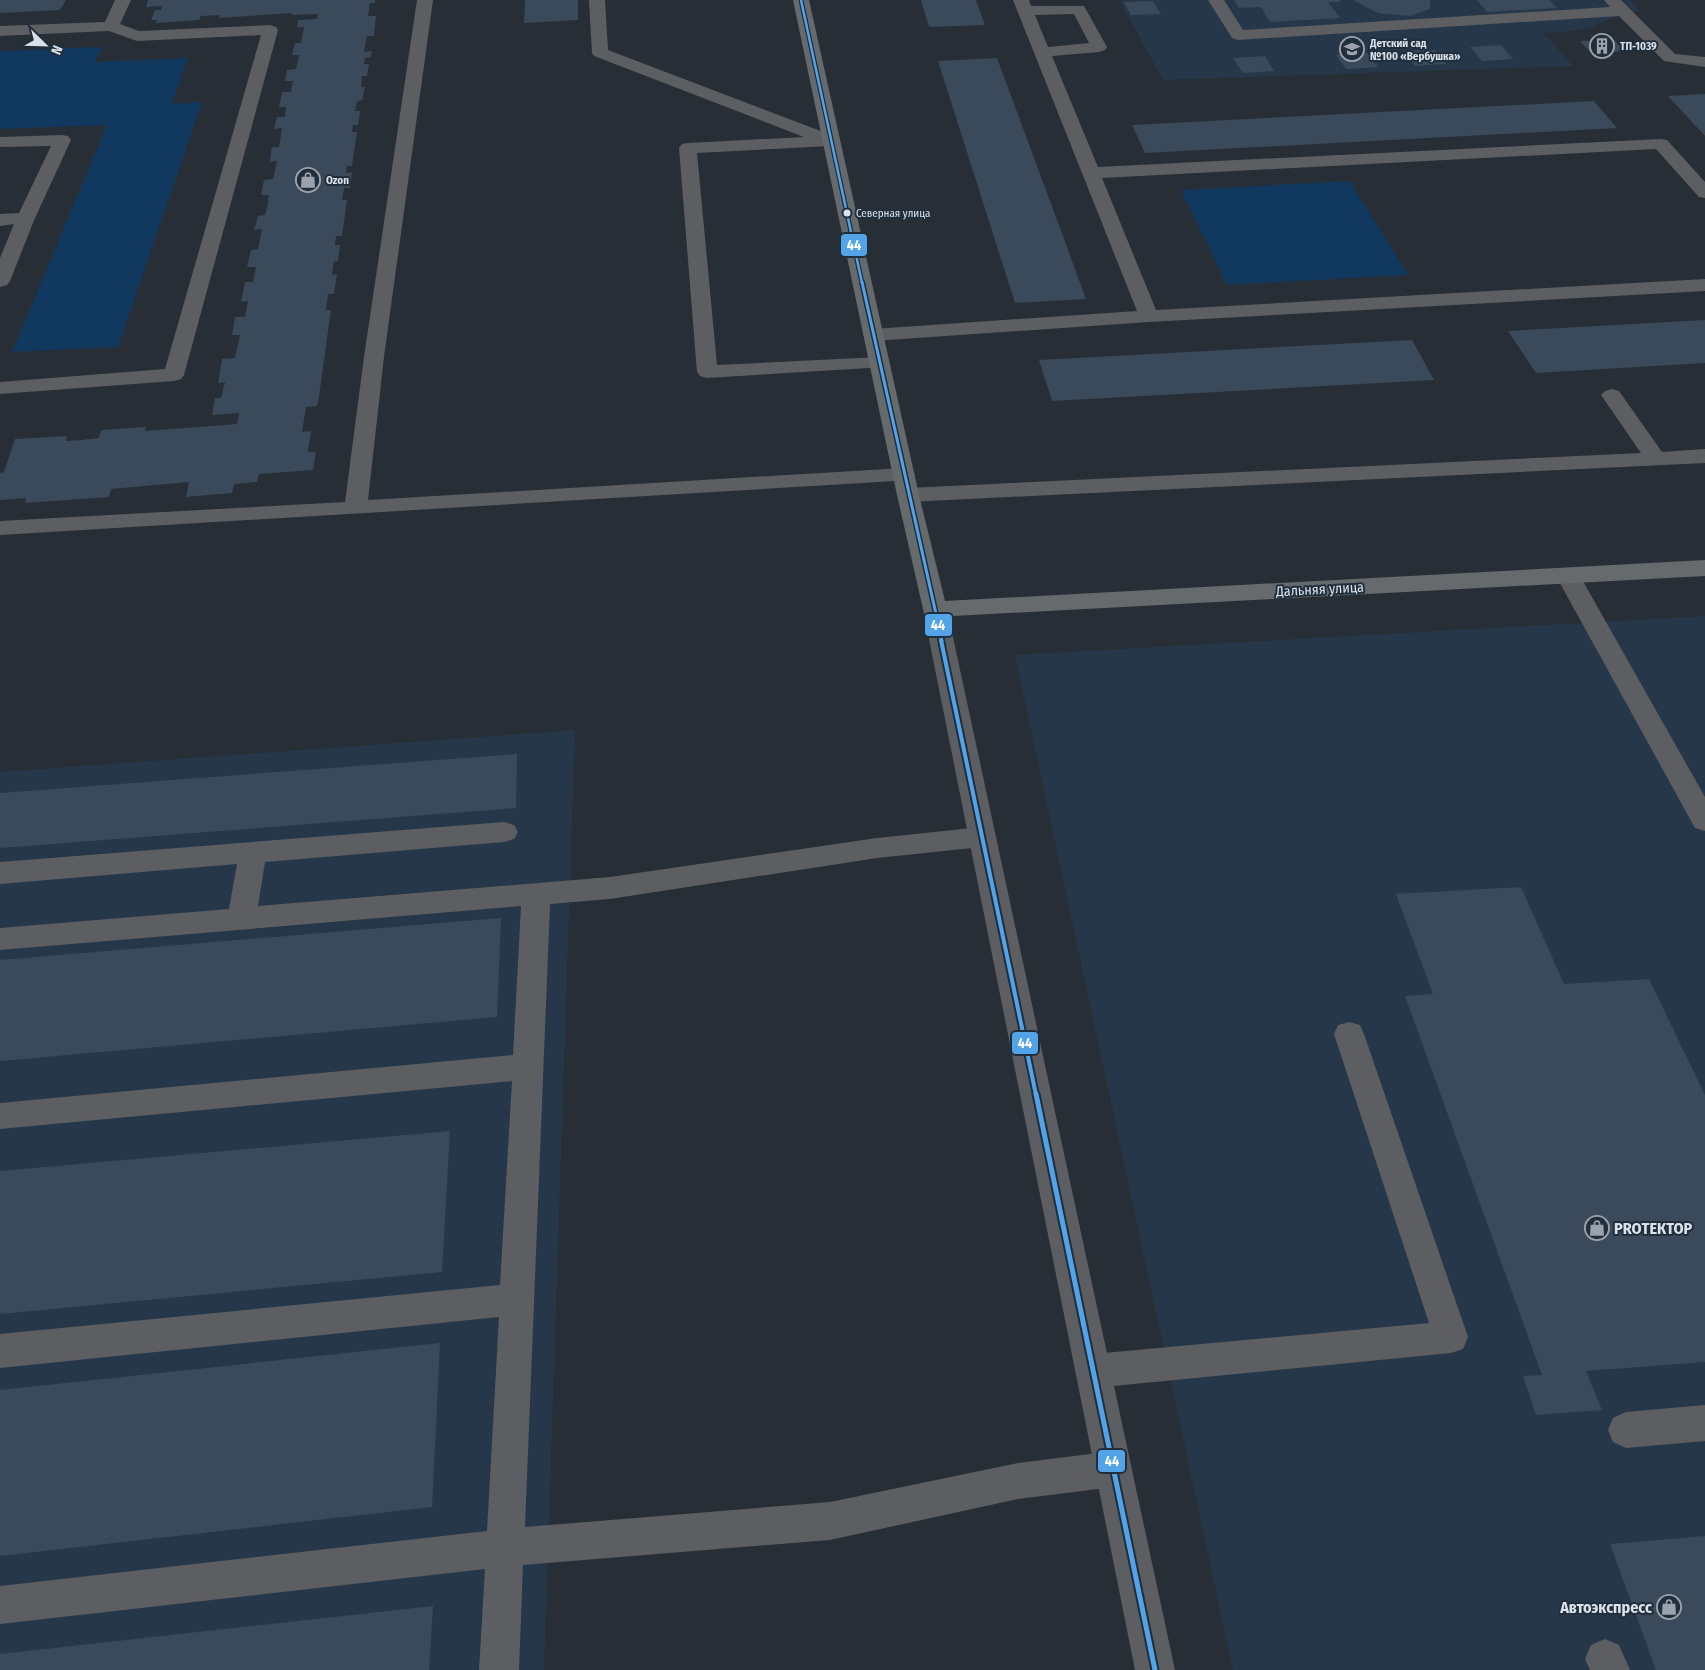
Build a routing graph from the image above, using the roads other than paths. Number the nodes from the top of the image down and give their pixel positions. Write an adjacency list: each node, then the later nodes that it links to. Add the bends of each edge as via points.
1 (123, 0): 8 (street)
2 (425, 0): 28 (street)
3 (597, 0): 12 (street, via 600,53)
4 (801, 0): 12 (street)
5 (1216, 0): 7 (street, via 1238,34)
6 (1024, 6): 10 (street); 10 (street, via 1079,9 1100,47)
7 (1618, 6): 11 (street, via 1670,58)
8 (111, 26): 9 (street); 23 (street, via 136,36 270,30 174,375)
9 (0, 31)
10 (1042, 52): 14 (street)
11 (1705, 62)
12 (831, 141): 21 (street); 22 (street, via 688,148 707,372)
13 (0, 142): 16 (street, via 62,140)
14 (1091, 173): 15 (street, via 1662,144); 20 (street)
15 (1705, 193)
16 (26, 218): 17 (street); 18 (street)
17 (0, 220)
18 (0, 281)
19 (1705, 285): 20 (street)
20 (1150, 316): 21 (street)
21 (873, 335): 22 (street)
22 (879, 363): 27 (street)
23 (0, 388)
24 (1612, 396): 26 (street)
25 (1705, 456): 26 (street)
26 (1656, 459): 27 (street, via 1039,490)
27 (906, 485): 28 (street); 32 (street)
28 (356, 508): 29 (street)
29 (0, 528)
30 (1705, 568): 31 (street, Дальняя улица)
31 (1568, 576): 32 (street, Дальняя улица); 33 (street)
32 (935, 609): 35 (street)
33 (1705, 821)
34 (504, 832): 36 (street)
35 (982, 837): 38 (street, via 877,848 610,888); 46 (street)
36 (253, 852): 37 (street); 39 (street)
37 (0, 873)
38 (536, 894): 39 (street); 42 (street)
39 (241, 919): 40 (street)
40 (0, 938)
41 (1349, 1034): 46 (street, via 1451,1338)
42 (528, 1067): 43 (street); 44 (street)
43 (0, 1116)
44 (517, 1299): 45 (street); 50 (street)
45 (0, 1351)
46 (1093, 1371): 49 (street)
47 (1705, 1423): 48 (street)
48 (1626, 1430)
49 (1114, 1469): 50 (street, via 1018,1481 830,1521); 53 (street)
50 (504, 1548): 51 (street); 52 (street)
51 (0, 1604)
52 (499, 1670)
53 (1155, 1670)

